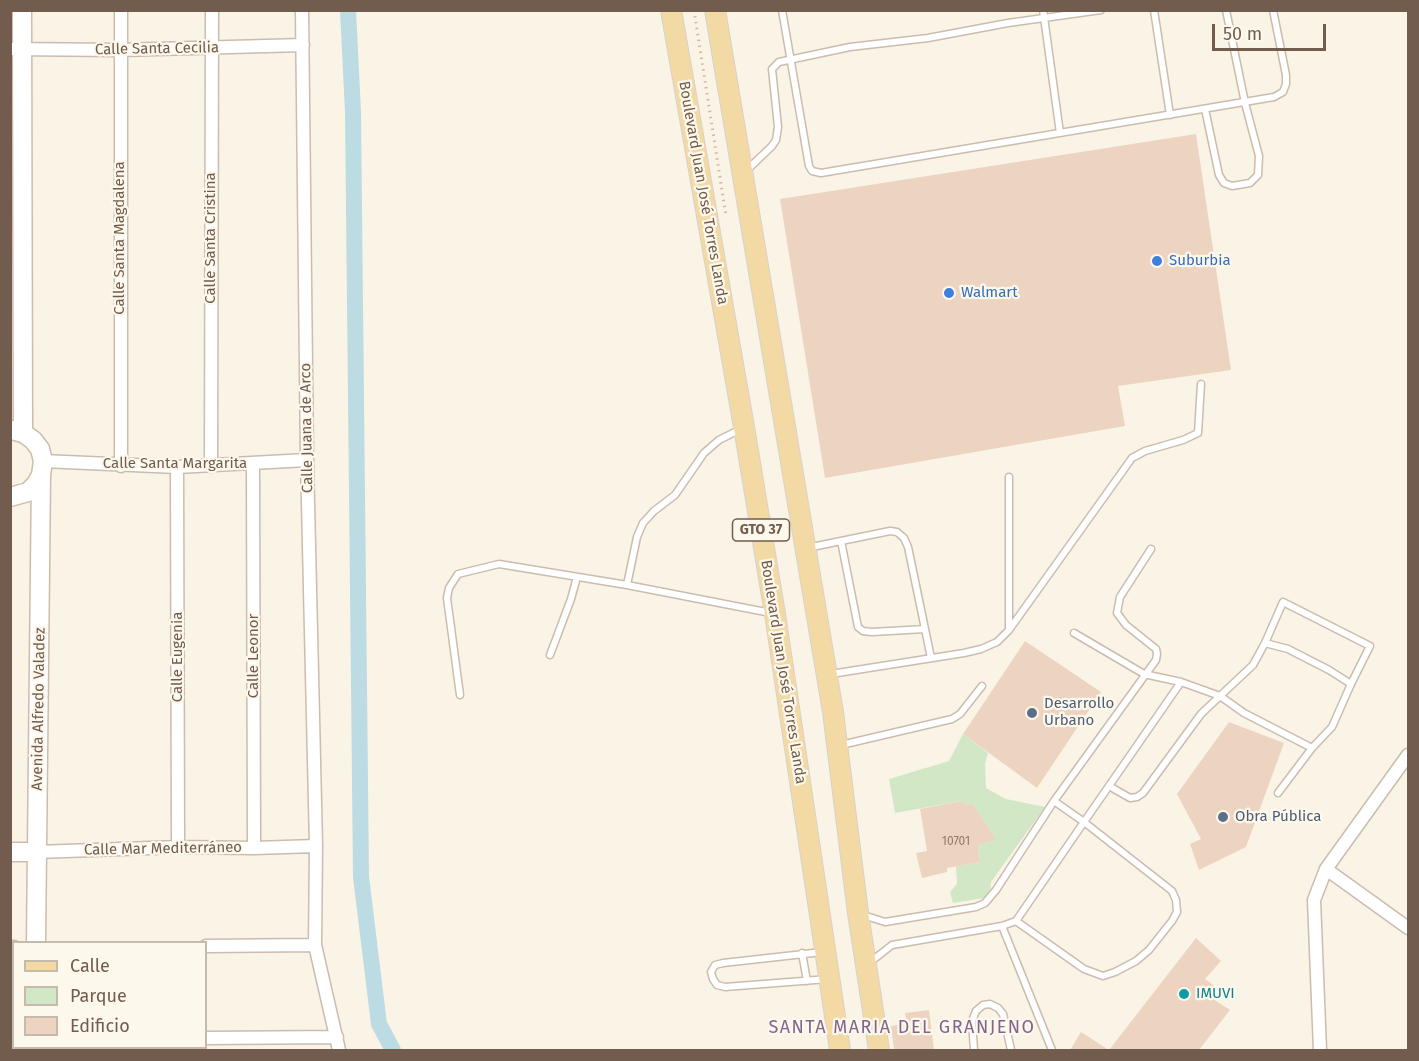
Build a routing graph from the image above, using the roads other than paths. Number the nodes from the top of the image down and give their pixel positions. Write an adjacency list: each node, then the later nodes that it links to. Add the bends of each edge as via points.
1 (22, 10): 15 (street)
2 (120, 10): 16 (street, Calle Santa Magdalena)
3 (212, 10): 14 (street, Calle Santa Cristina)
4 (302, 10): 13 (street, Calle Juana de Arco)
5 (671, 10): 24 (main road, Boulevard Juan José Torres Landa / GTO 37)
6 (715, 10): 22 (main road, GTO 37)
7 (782, 10): 17 (lane)
8 (1101, 10): 12 (lane)
9 (1154, 10): 20 (lane)
10 (1226, 10): 18 (lane)
11 (1273, 10): 18 (lane, via 1286,84 1283,92 1274,97)
12 (1043, 14): 17 (lane, via 928,38); 21 (lane)
13 (303, 45): 14 (street, Calle Santa Cecilia); 26 (street, Calle Juana de Arco)
14 (212, 48): 16 (street, Calle Santa Cecilia); 29 (street, Calle Santa Cristina)
15 (16, 49): 16 (street, Calle Santa Cecilia); 25 (street)
16 (120, 50): 28 (street, Calle Santa Magdalena)
17 (790, 59): 21 (lane, via 809,166 816,173); 22 (lane, via 772,69 776,140)
18 (1245, 103): 19 (lane); 19 (lane, via 1259,167 1258,175 1241,186 1224,183 1219,175)
19 (1205, 110): 20 (lane)
20 (1170, 115): 21 (lane)
21 (1060, 133)
22 (743, 173): 35 (main road, GTO 37)
23 (1201, 384): 41 (lane, via 1198,433 1132,458)
24 (744, 427): 38 (lane, via 704,453 675,495 643,523); 39 (main road, Boulevard Juan José Torres Landa / GTO 37)
25 (17, 431): 31 (street, via 37,444)
26 (307, 460): 27 (street, Calle Santa Margarita); 60 (street, Calle Juana de Arco)
27 (253, 464): 29 (street, Calle Santa Margarita); 62 (street, Calle Leonor)
28 (121, 466): 30 (street, Calle Santa Margarita); 31 (street, Calle Santa Margarita)
29 (211, 466): 30 (street, Calle Santa Margarita)
30 (177, 467): 61 (street, Calle Eugenia)
31 (42, 468): 33 (street, via 28,492); 64 (street, Avenida Alfredo Valadez)
32 (1009, 477): 41 (lane)
33 (10, 497)
34 (841, 541): 35 (lane); 40 (lane, via 858,627 872,632); 40 (lane, via 890,531 904,538)
35 (807, 548): 46 (main road, GTO 37)
36 (1151, 549): 47 (lane, via 1120,597 1117,613 1156,649 1156,660)
37 (577, 577): 38 (lane); 44 (lane); 51 (lane, via 499,564 458,574 447,598)
38 (627, 585): 39 (lane)
39 (775, 614): 73 (main road, Boulevard Juan José Torres Landa / GTO 37)
40 (925, 629): 45 (lane)
41 (1009, 630): 45 (lane, via 997,642 981,649)
42 (1074, 633): 47 (lane)
43 (1264, 643): 49 (lane, via 1288,649); 49 (lane, via 1282,602 1370,646); 52 (lane, via 1253,665)
44 (550, 655)
45 (931, 658): 46 (lane)
46 (827, 674): 53 (main road, GTO 37)
47 (1144, 674): 48 (lane); 58 (lane)
48 (1181, 682): 52 (lane); 56 (lane)
49 (1351, 684): 54 (lane, via 1332,727)
50 (982, 686): 53 (lane, via 952,719)
51 (460, 695)
52 (1220, 696): 54 (lane); 56 (lane, via 1201,714 1137,798)
53 (837, 746): 66 (main road, GTO 37)
54 (1312, 748): 57 (lane)
55 (1408, 755): 65 (street)
56 (1109, 786): 59 (lane)
57 (1278, 793)
58 (1054, 801): 59 (lane); 66 (lane, via 985,903 885,922)
59 (1084, 822): 67 (lane); 67 (lane, via 1172,891 1176,912 1172,921 1136,961 1103,976 1084,969)
60 (316, 846): 62 (street, Calle Mar Mediterráneo); 71 (street, Calle Juana de Arco)
61 (178, 847): 62 (street, Calle Mar Mediterráneo); 64 (street, Calle Mar Mediterráneo)
62 (254, 848)
63 (10, 852): 64 (street, Calle Mar Mediterráneo)
64 (37, 852): 70 (street, Avenida Alfredo Valadez)
65 (1326, 869): 68 (street); 86 (street, via 1314,900)
66 (858, 913): 75 (main road, GTO 37)
67 (1016, 921): 69 (lane)
68 (1407, 923)
69 (1002, 926): 75 (lane, via 892,945); 85 (lane)
70 (36, 941)
71 (315, 945): 72 (street); 78 (street, Calle Juana de Arco)
72 (207, 946)
73 (825, 951): 74 (lane); 76 (main road, Boulevard Juan José Torres Landa / GTO 37)
74 (802, 953): 77 (lane); 77 (lane, via 715,965 712,979 725,987)
75 (866, 965): 82 (main road, GTO 37)
76 (830, 979): 77 (lane); 81 (main road, Boulevard Juan José Torres Landa / GTO 37)
77 (807, 981)
78 (337, 1037): 79 (street); 80 (street, Calle Juana de Arco)
79 (207, 1038)
80 (339, 1050)
81 (840, 1050)
82 (879, 1050)
83 (974, 1050): 84 (lane, via 972,1021 976,1011 990,1004 1003,1014)
84 (1011, 1050)
85 (1052, 1050)
86 (1320, 1050)

